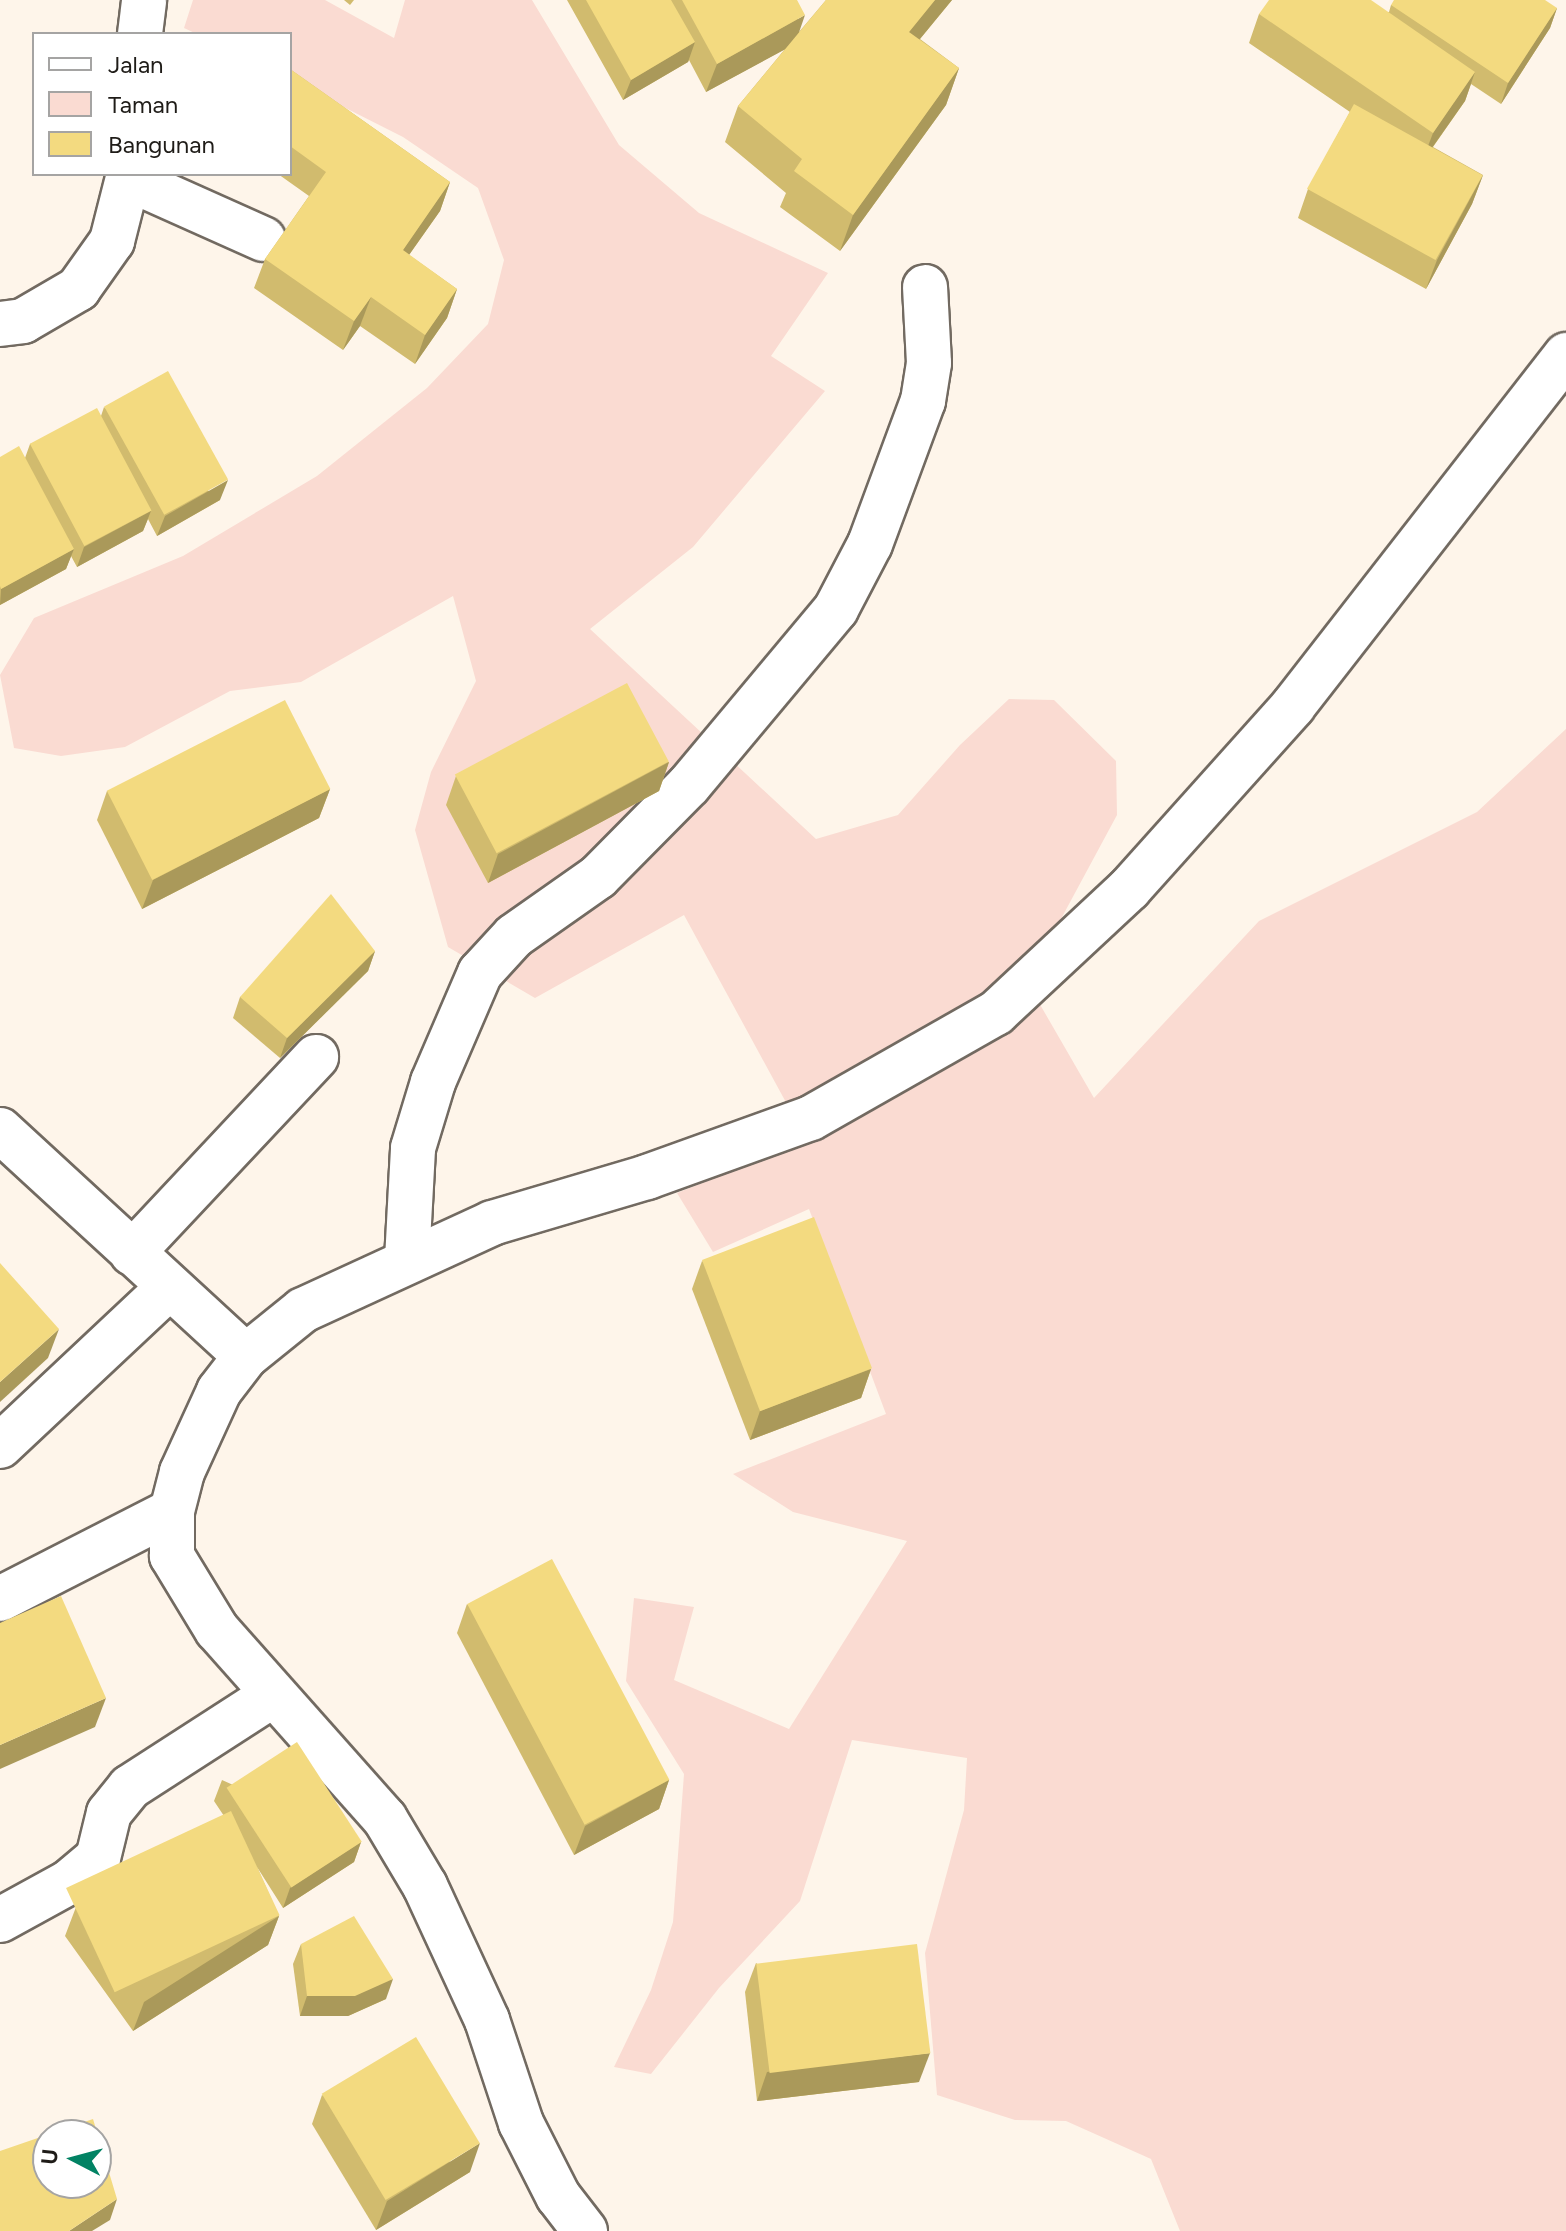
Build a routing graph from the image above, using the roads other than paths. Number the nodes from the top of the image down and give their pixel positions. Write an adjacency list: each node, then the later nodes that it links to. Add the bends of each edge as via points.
1 (144, 0): 2 (street)
2 (140, 32)
3 (129, 177): 4 (street); 6 (street, via 112,241 78,289 23,321)
4 (263, 239)
5 (925, 287): 11 (street, via 929,363 923,401 870,544 836,609 689,785 598,877 514,936 480,973 433,1082 413,1148)
6 (0, 324)
7 (1566, 355): 11 (street, via 1293,706 1129,889 996,1013 811,1118 647,1177 492,1223)
8 (316, 1057): 10 (street)
9 (0, 1130): 10 (street)
10 (132, 1253): 12 (street)
11 (407, 1260): 13 (street, via 303,1310)
12 (168, 1288): 13 (street); 14 (street)
13 (246, 1356): 15 (street, via 219,1391 182,1472)
14 (0, 1446)
15 (172, 1511): 16 (street); 17 (street, via 172,1556 217,1630)
16 (0, 1599)
17 (271, 1696): 18 (street, via 130,1787 109,1813 98,1858 69,1882); 19 (street, via 385,1819 417,1873 487,2020 521,2123 558,2196)
18 (0, 1920)
19 (585, 2231)

